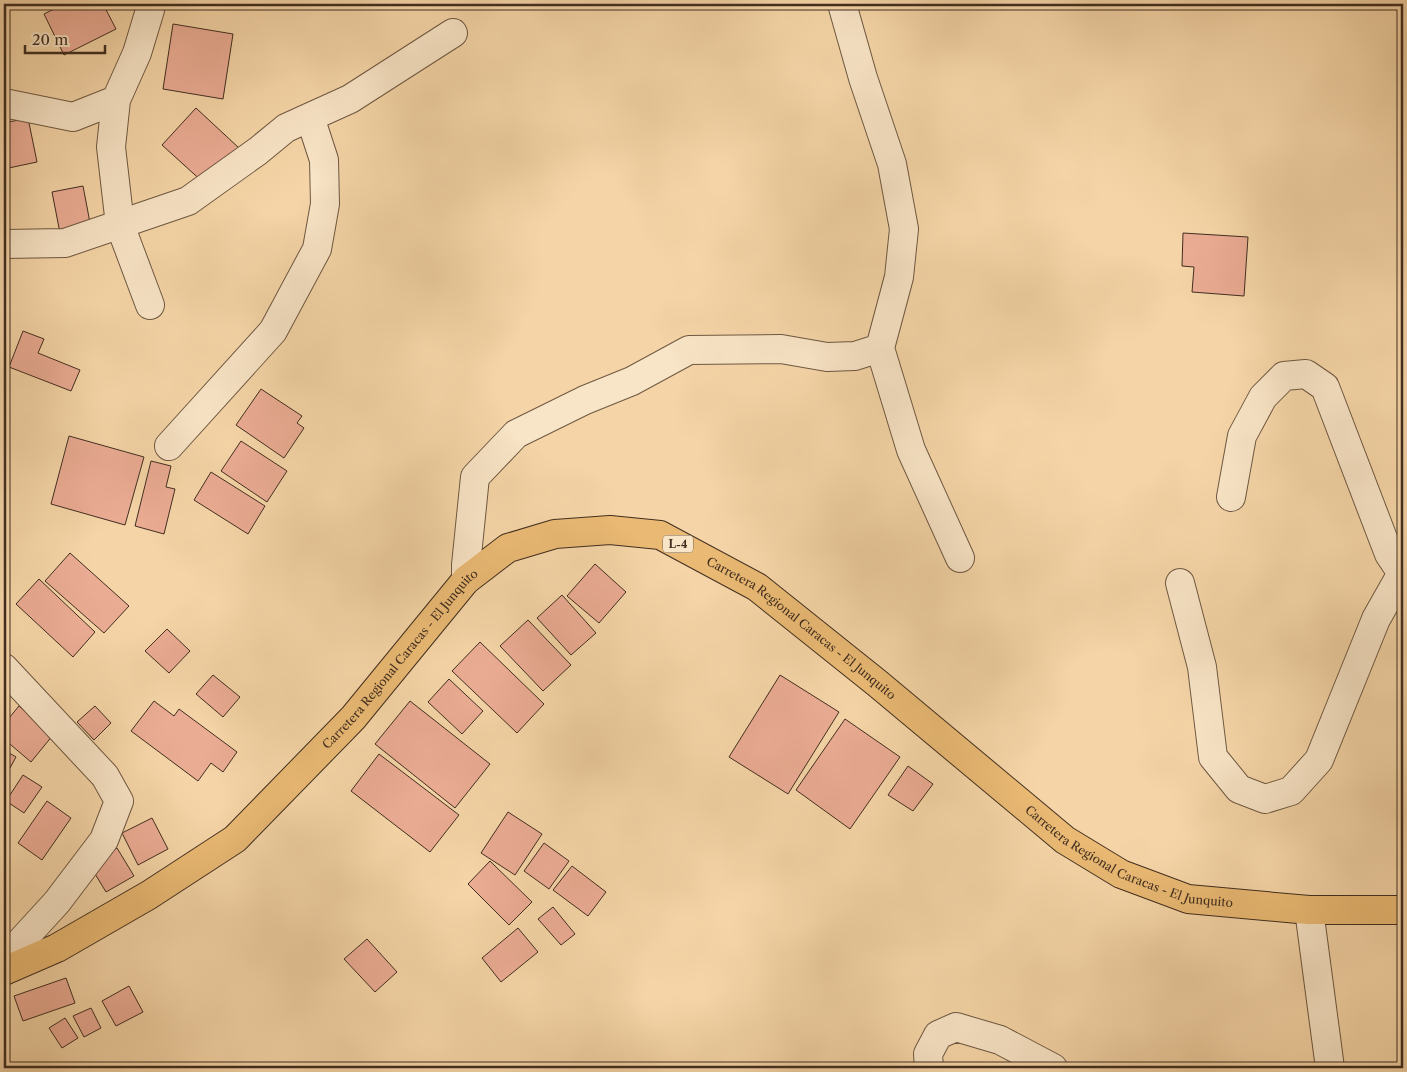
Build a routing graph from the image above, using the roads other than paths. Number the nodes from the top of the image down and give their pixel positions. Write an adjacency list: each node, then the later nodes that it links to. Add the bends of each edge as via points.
1 (151, 4): 4 (street, via 137,53)
2 (842, 4): 10 (street, via 892,164 904,229 899,277)
3 (453, 33): 6 (street, via 350,99)
4 (116, 100): 5 (street, via 74,117); 7 (street, via 111,147)
5 (4, 103)
6 (310, 117): 7 (street, via 286,128 188,201); 11 (street, via 324,160 325,204 317,249 273,331)
7 (120, 225): 8 (street, via 65,243); 9 (street)
8 (4, 244)
9 (150, 305)
10 (880, 348): 13 (street, via 911,450); 15 (street, via 855,356 827,357 781,349 689,350 632,381 516,434 475,477)
11 (170, 446)
12 (1232, 497): 14 (street, via 1242,436 1263,398 1284,376 1306,374 1326,387 1389,554)
13 (960, 558)
14 (1403, 574): 16 (street, via 1376,619 1319,760 1291,791 1265,799 1239,789 1213,757 1202,667)
15 (466, 580): 18 (main road, Carretera Regional Caracas - El Junquito / L-4, via 508,548 555,534 610,530 660,535 757,586 1065,840 1122,874 1188,899); 21 (main road, Carretera Regional Caracas - El Junquito / L-4, via 353,718 234,839 82,934)
16 (1180, 583)
17 (4, 668): 20 (street, via 105,776 119,800 104,840 56,902)
18 (1309, 910): 19 (main road, Carretera Regional Caracas - El Junquito / L-4); 24 (street)
19 (1403, 910)
20 (4, 960)
21 (4, 971)
22 (929, 1068): 23 (street, via 928,1054 938,1035 956,1027 1000,1040)
23 (1053, 1068)
24 (1330, 1068)

